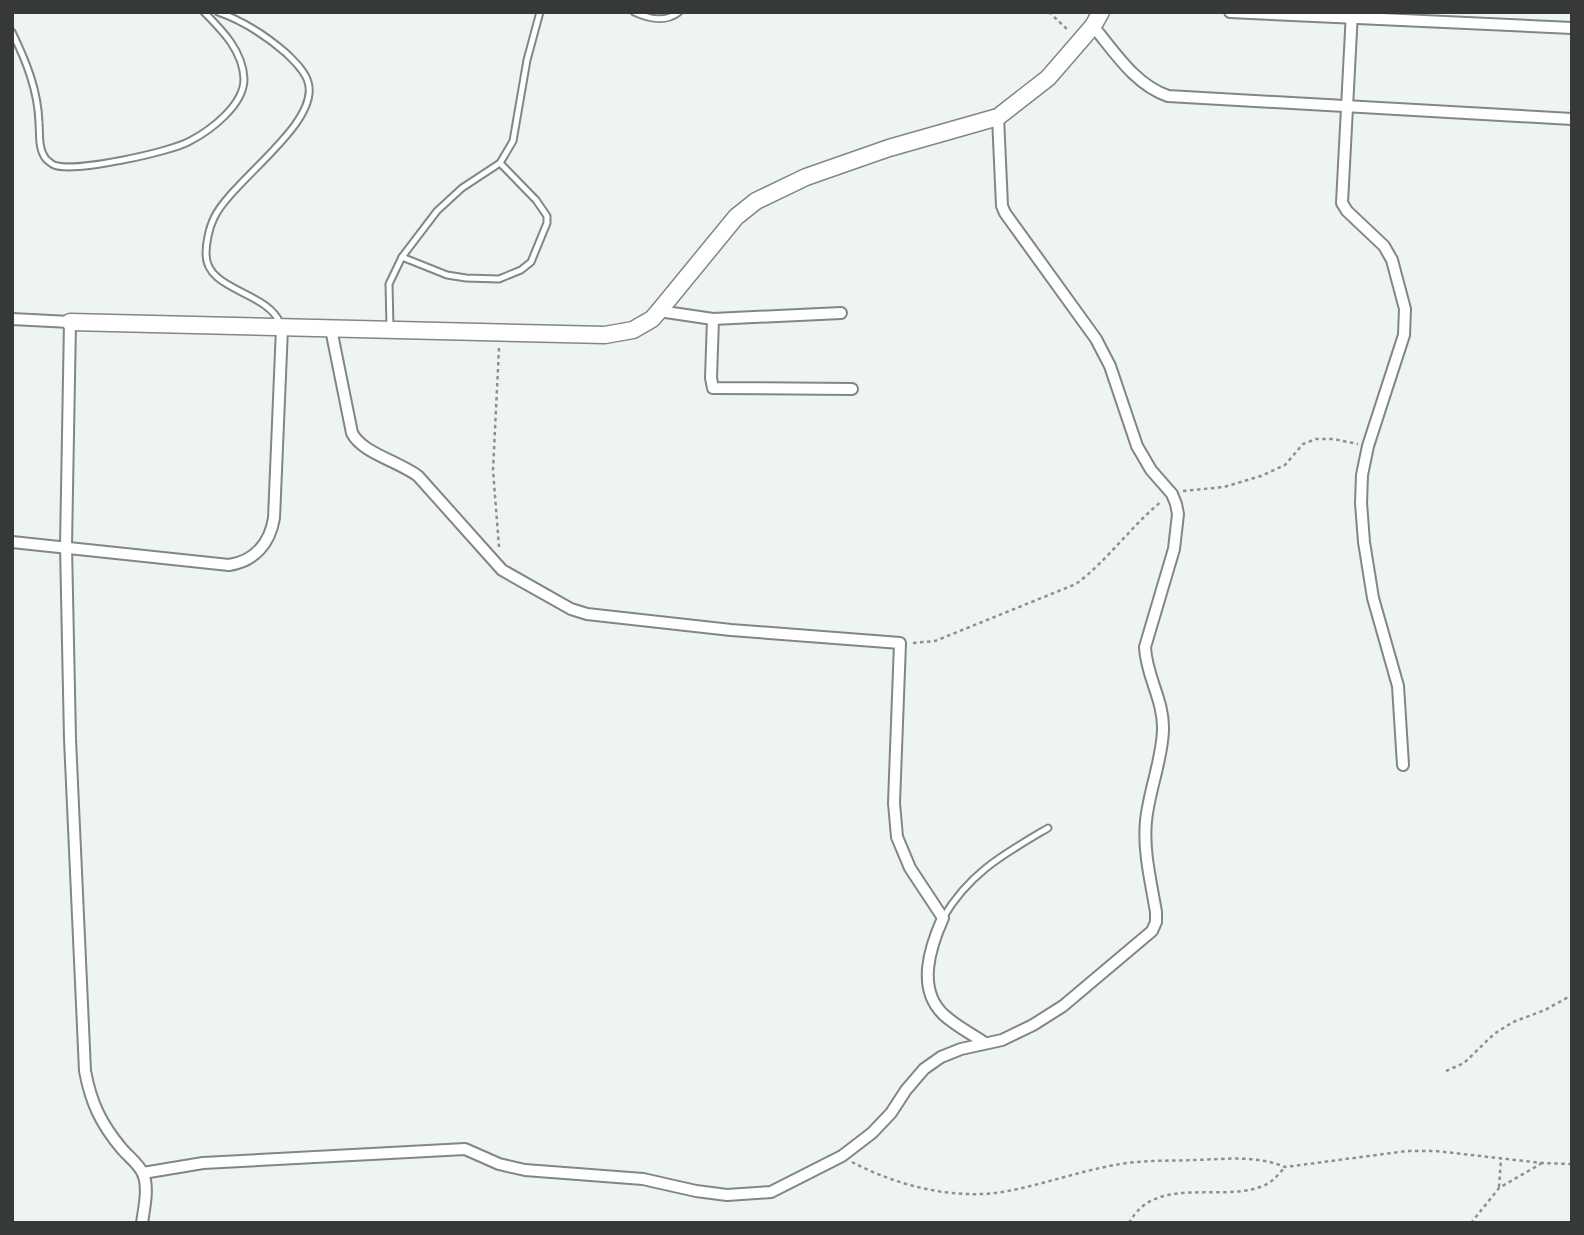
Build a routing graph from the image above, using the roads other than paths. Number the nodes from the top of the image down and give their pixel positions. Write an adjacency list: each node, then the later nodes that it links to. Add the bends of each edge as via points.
1 (204, 12): 10 (lane, via 235,47 241,64 244,80 231,111 189,142 72,167 53,165 44,157 34,84)
2 (218, 12): 21 (lane, via 252,26 296,62 309,83 303,116 214,217 206,255 213,274 273,311)
3 (540, 12): 14 (lane, via 513,141)
4 (634, 12): 5 (lane, via 660,20)
5 (679, 12)
6 (1230, 12): 7 (street)
7 (1352, 16): 9 (street); 11 (street)
8 (1097, 19): 11 (street, via 1137,77 1156,92); 12 (street, via 1048,78)
9 (1572, 28)
10 (12, 32)
11 (1349, 107): 13 (street); 27 (street, via 1342,203 1384,246 1405,309 1404,335 1362,475 1364,542 1373,598 1398,686)
12 (998, 117): 16 (street, via 889,148 806,177 756,201 736,217); 30 (street, via 1005,214 1096,339 1137,446 1172,494 1178,514 1174,549 1145,647 1163,731 1146,820 1156,922 1146,937 1063,1006 1015,1035)
13 (1572, 119)
14 (500, 163): 15 (lane, via 451,197); 15 (lane, via 547,216 526,268 499,279 466,278)
15 (402, 257): 23 (lane, via 389,284)
16 (660, 311): 19 (street); 23 (street, via 643,325 620,334)
17 (841, 313): 19 (street)
18 (12, 319): 20 (street)
19 (713, 319): 24 (street, via 713,388)
20 (70, 322): 21 (street); 26 (street)
21 (282, 328): 22 (street); 26 (street, via 274,518 265,544 240,563 229,565)
22 (331, 329): 23 (street); 29 (street, via 355,440 418,476 502,570 571,610 731,630 900,643 894,803 897,836 910,868)
23 (390, 330)
24 (852, 389)
25 (12, 541): 26 (street)
26 (66, 546): 31 (street, via 85,1071 96,1113)
27 (1403, 765)
28 (1048, 828): 29 (lane, via 984,869 955,897)
29 (943, 918): 30 (street, via 930,950 929,990 944,1015)
30 (985, 1043): 31 (street, via 941,1057 924,1069 891,1113 842,1156 787,1185 753,1195 696,1191 643,1179 525,1170 465,1149 214,1162)
31 (143, 1173): 32 (street)
32 (142, 1223)

